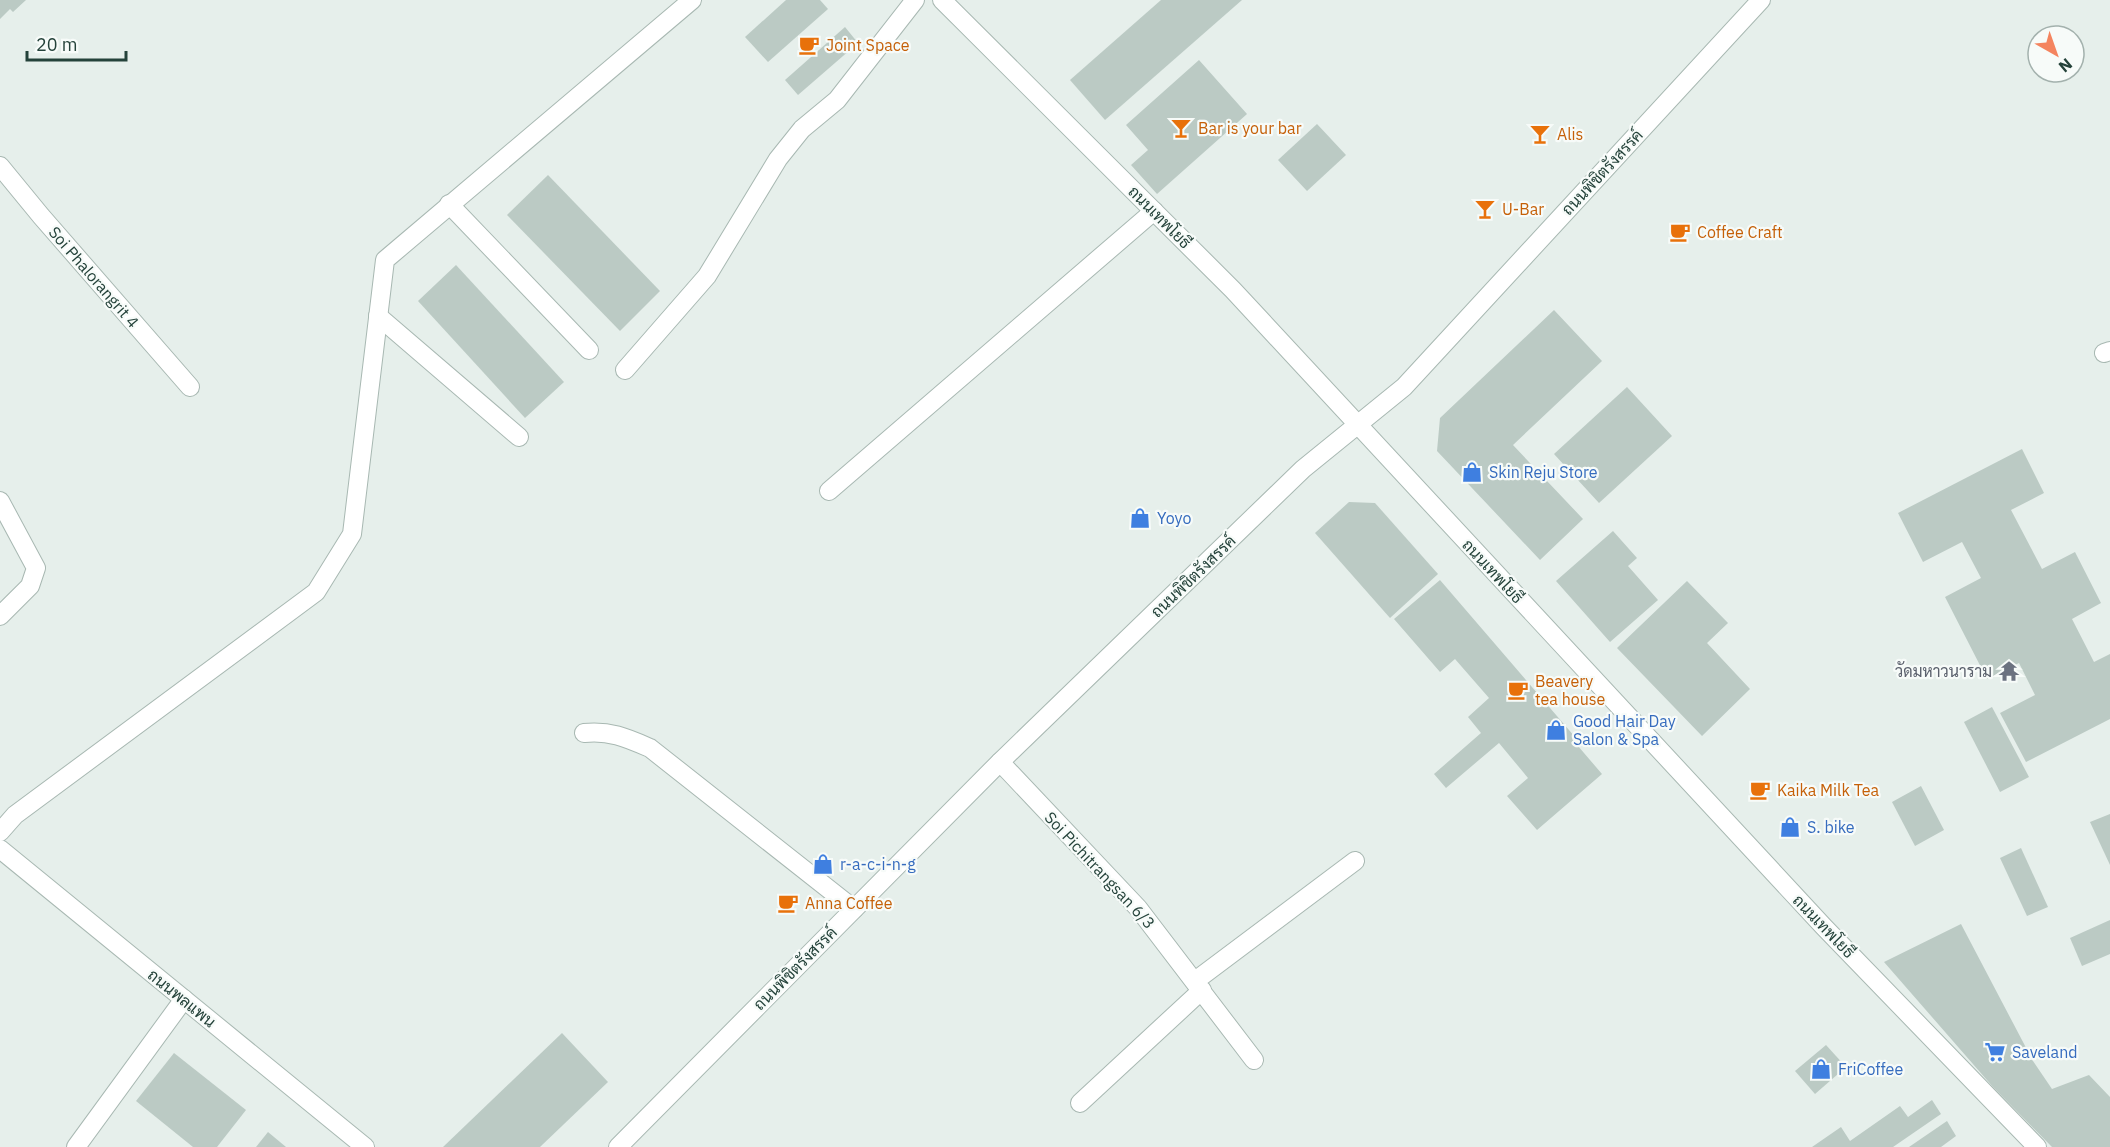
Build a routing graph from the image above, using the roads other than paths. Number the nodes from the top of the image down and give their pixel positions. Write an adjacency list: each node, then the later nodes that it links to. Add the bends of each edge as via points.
1 (692, 0): 6 (street)
2 (915, 0): 10 (street, via 837,100 802,129 778,159 707,276)
3 (942, 0): 7 (street, ถนนเทพโยธี)
4 (1761, 0): 12 (street, ถนนพิชิตรังสรรค์, via 1411,380)
5 (0, 166): 11 (street, Soi Phalorangrit 4)
6 (449, 204): 8 (street, via 385,260); 9 (street)
7 (1154, 211): 12 (street, ถนนเทพโยธี); 14 (street)
8 (378, 316): 13 (street); 19 (street, via 352,534 316,592 15,814)
9 (590, 350)
10 (625, 370)
11 (190, 387)
12 (1358, 424): 18 (street, ถนนพิชิตรังสรรค์, via 1316,457); 30 (street, ถนนเทพโยธี, via 1824,927)
13 (519, 437)
14 (829, 491)
15 (0, 501): 16 (street, via 36,568 30,586)
16 (0, 616)
17 (584, 733): 22 (street, via 601,731 650,748)
18 (999, 762): 22 (street, ถนนพิชิตรังสรรค์); 23 (street, Soi Pichitrangsan 6/3, via 1138,908)
19 (0, 832)
20 (0, 849): 24 (street, ถนนพลแพน)
21 (1355, 861): 23 (street)
22 (854, 909): 29 (street, ถนนพิชิตรังสรรค์)
23 (1198, 986): 25 (street, Soi Pichitrangsan 6/3); 26 (street)
24 (184, 999): 27 (street); 28 (street, ถนนพลแพน)
25 (1254, 1060)
26 (1080, 1103)
27 (76, 1147)
28 (365, 1147)
29 (618, 1147)
30 (2037, 1147)

